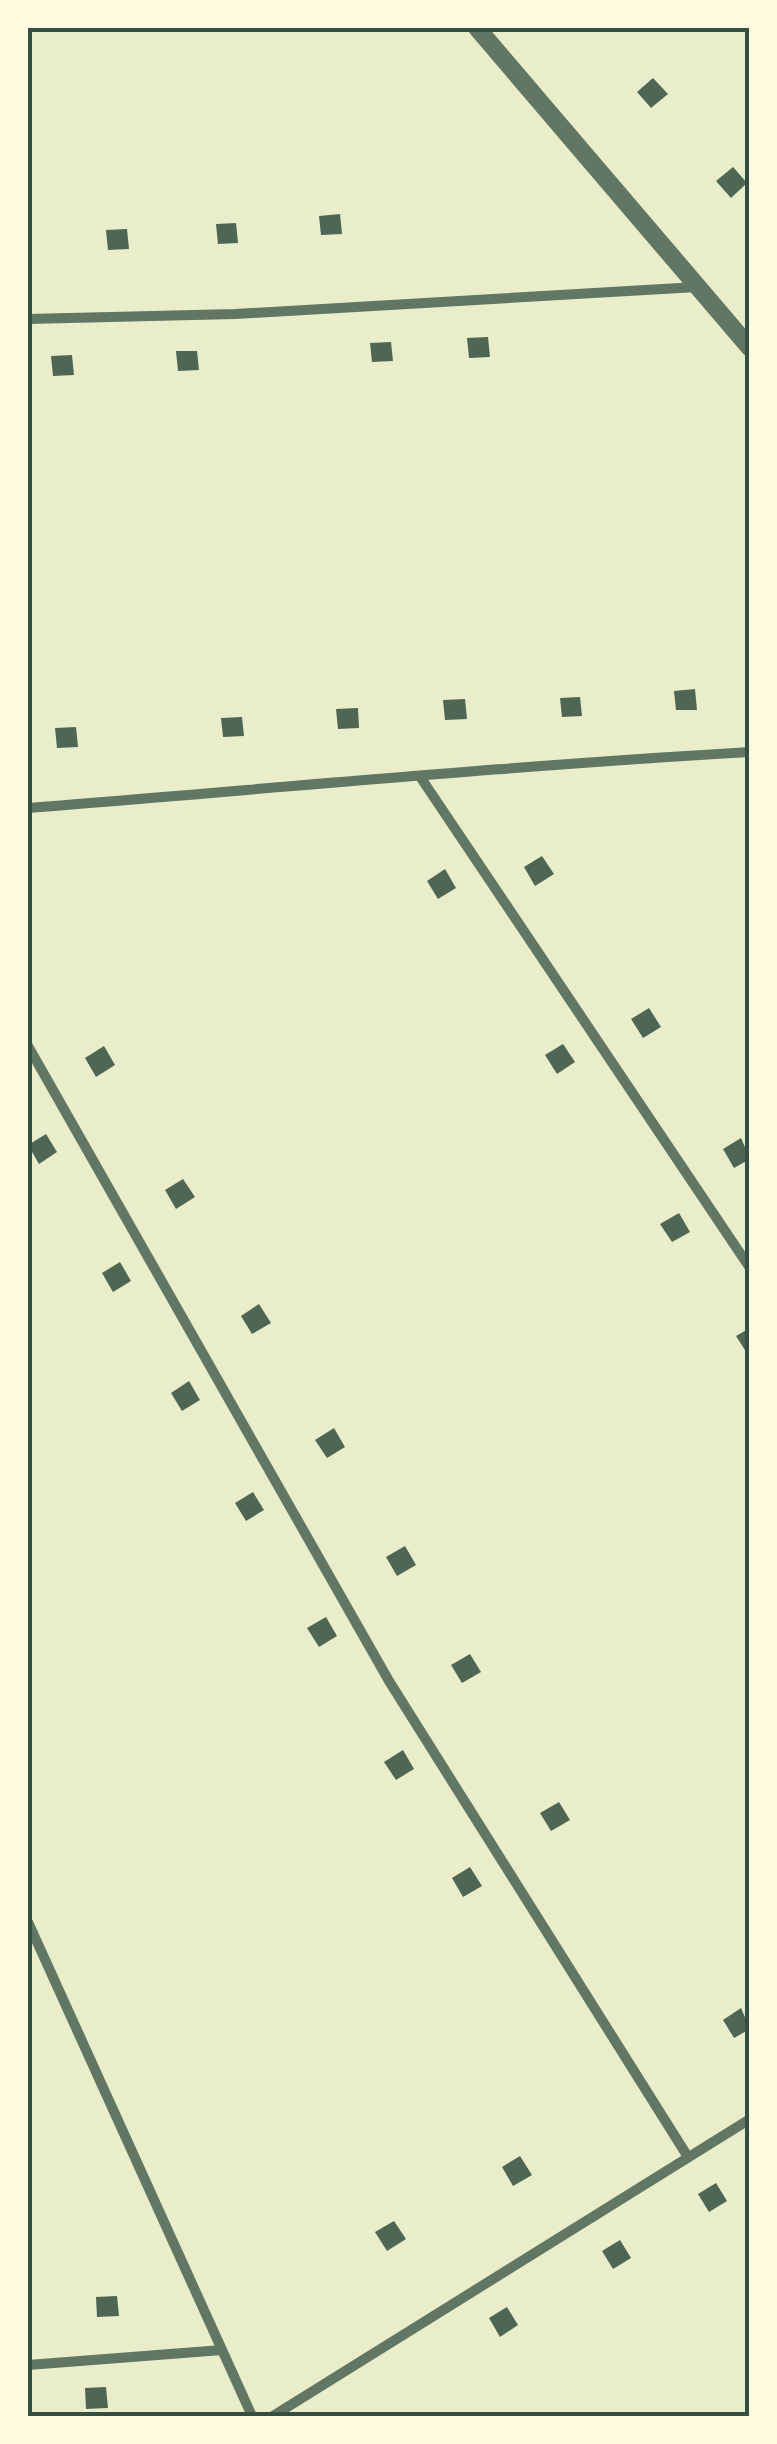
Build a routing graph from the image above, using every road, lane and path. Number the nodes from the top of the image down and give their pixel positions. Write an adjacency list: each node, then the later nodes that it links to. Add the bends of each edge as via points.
1 (477, 28): 2 (street)
2 (698, 287): 3 (street); 4 (street)
3 (28, 319)
4 (750, 348)
5 (750, 752): 6 (street, via 495,766)
6 (421, 778): 7 (street); 9 (street)
7 (28, 808)
8 (28, 1046): 12 (street, via 389,1680)
9 (750, 1268)
10 (28, 1922): 13 (street)
11 (750, 2120): 12 (street)
12 (688, 2157): 16 (street)
13 (222, 2350): 14 (street); 15 (street)
14 (28, 2365)
15 (252, 2416)
16 (274, 2416)

